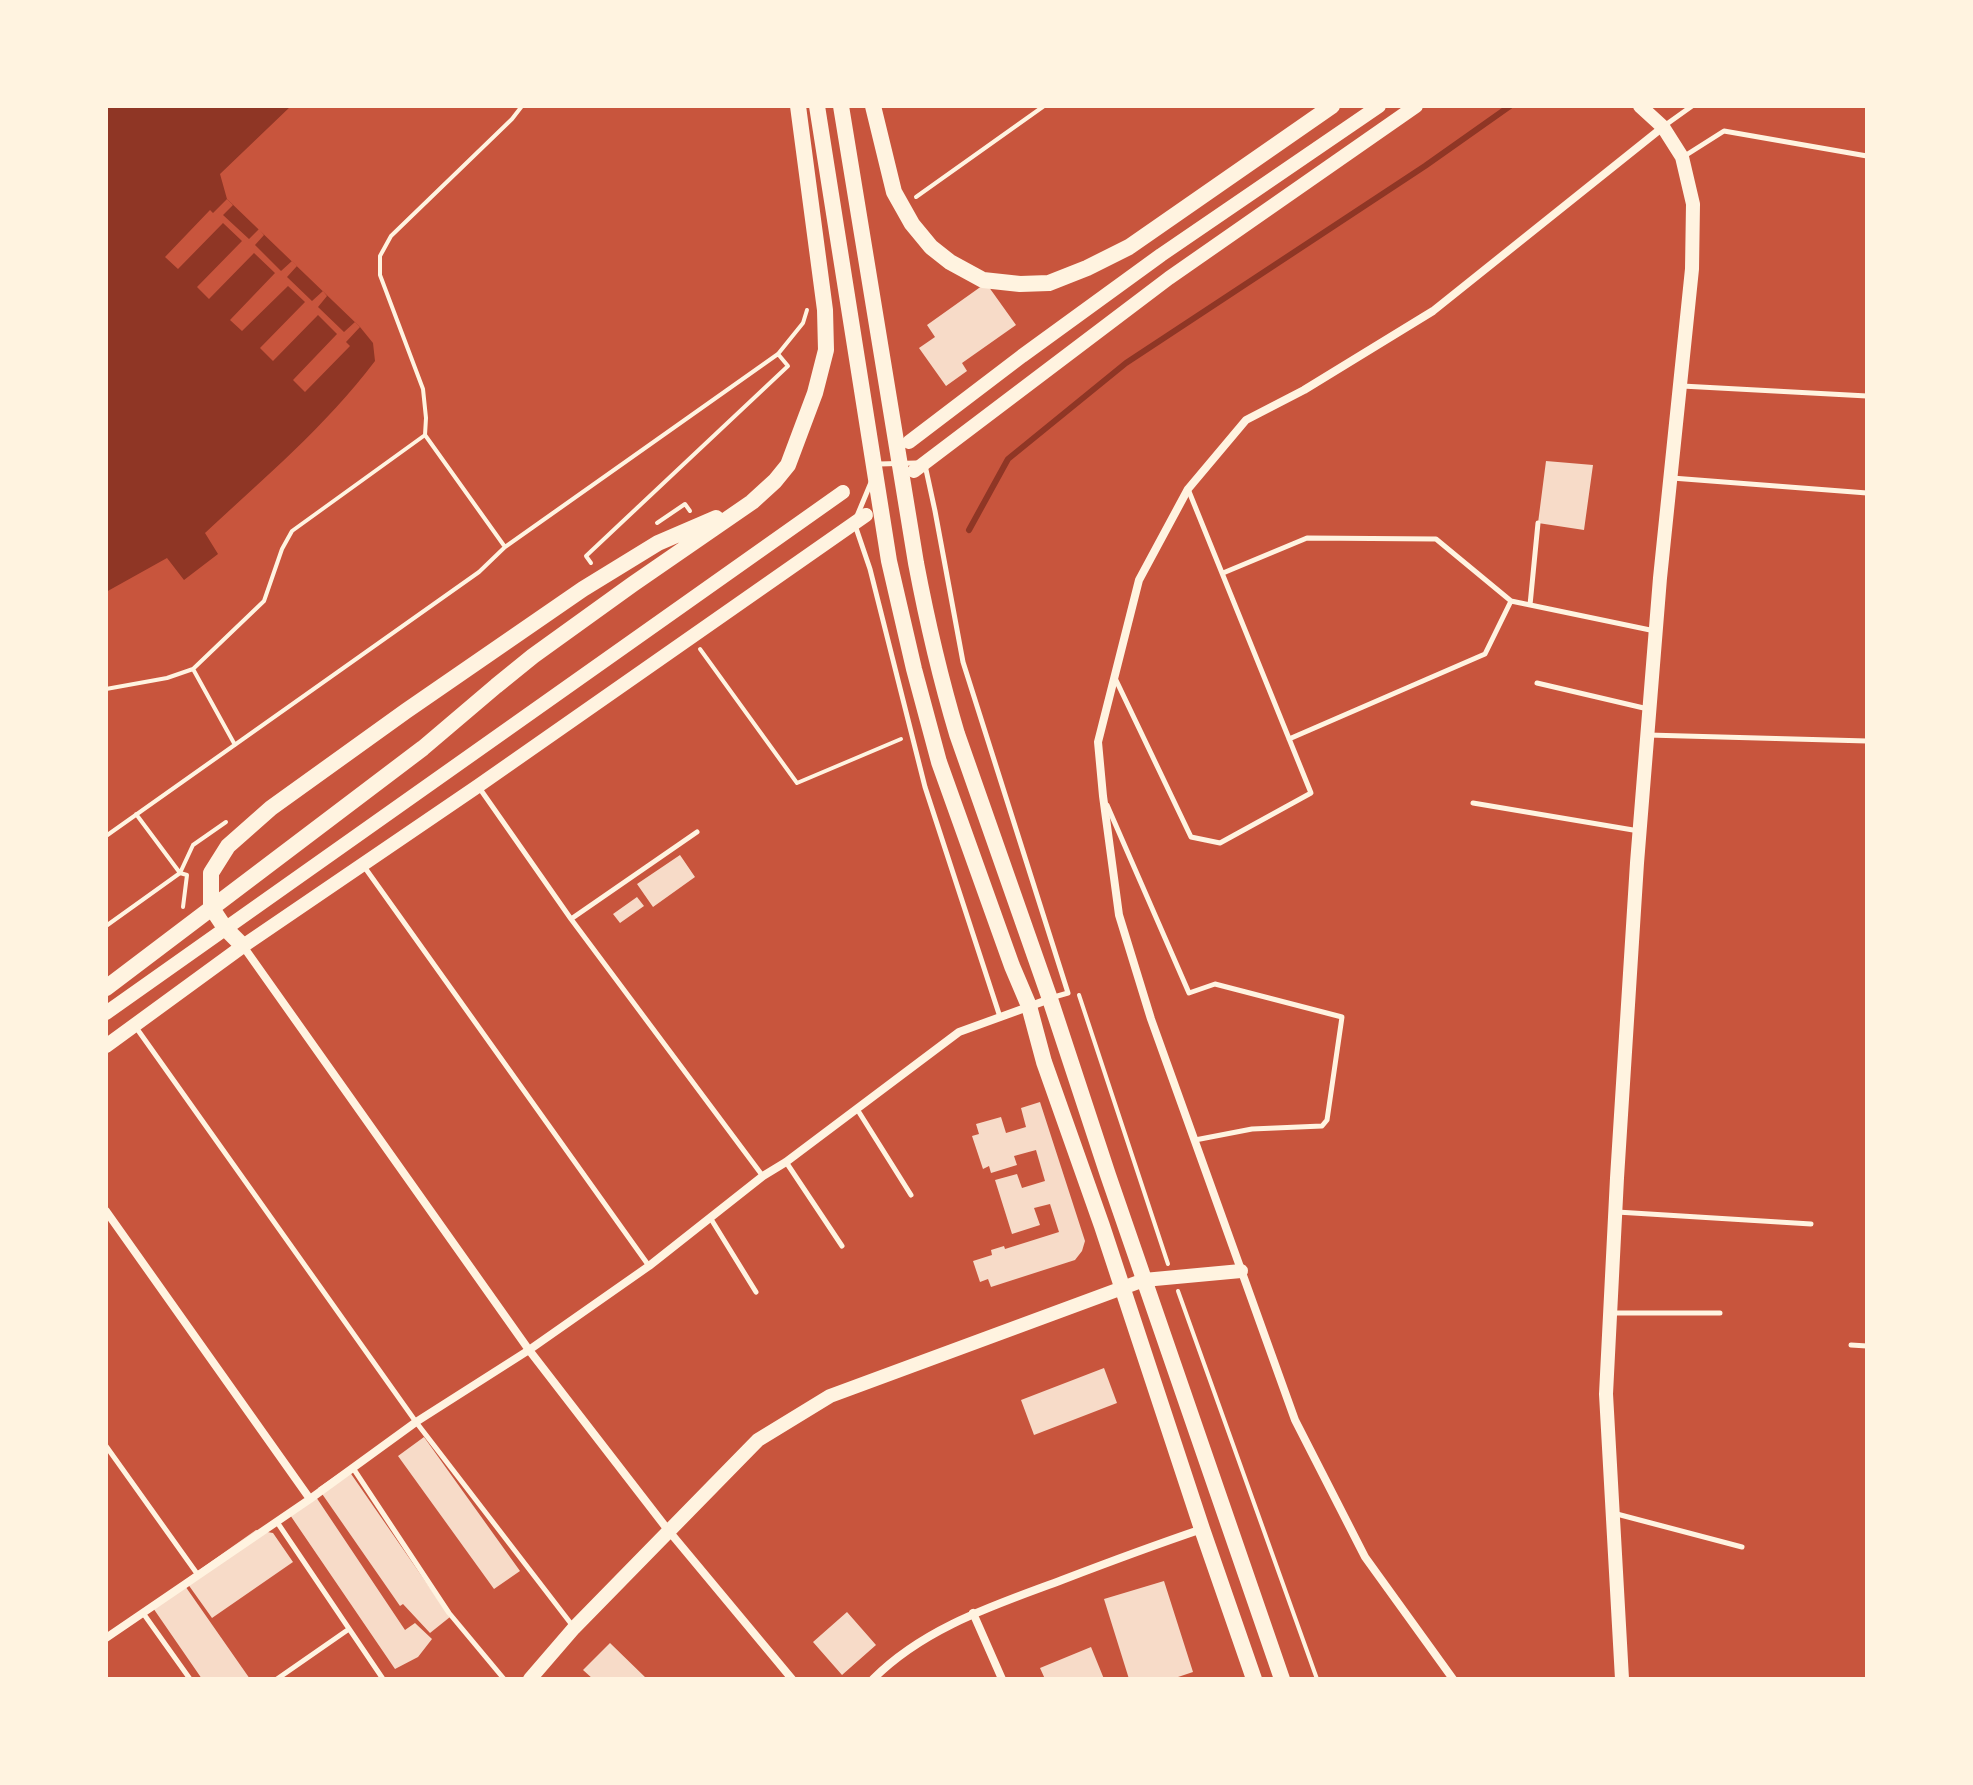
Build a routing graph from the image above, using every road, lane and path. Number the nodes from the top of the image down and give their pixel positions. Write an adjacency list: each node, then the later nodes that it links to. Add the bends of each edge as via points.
1 (522, 106): 20 (path, via 391,236 380,256 380,275 423,389)
2 (798, 106): 27 (main road, via 826,350 788,465)
3 (817, 106): 62 (main road, via 889,561 910,654 939,762)
4 (841, 106): 61 (main road, via 928,627 957,734)
5 (873, 106): 7 (main road, via 894,192 912,224 950,262 983,280 1020,284 1049,283 1129,247)
6 (1044, 106): 15 (path)
7 (1332, 106)
8 (1379, 106): 21 (street, via 1161,255)
9 (1416, 106): 22 (street, via 1169,278)
10 (1640, 106): 12 (street)
11 (1692, 106): 12 (lane)
12 (1663, 127): 14 (street); 24 (street, via 1433,311 1246,420)
13 (1867, 156): 14 (lane, via 1724,131)
14 (1682, 157): 18 (street, via 1693,204)
15 (915, 198)
16 (807, 309): 17 (path, via 803,323)
17 (778, 354): 30 (path); 31 (path, via 788,366 586,556)
18 (1681, 386): 19 (lane); 23 (street)
19 (1867, 396)
20 (425, 435): 30 (path); 36 (path, via 292,531 264,601)
21 (909, 442)
22 (920, 467): 28 (lane, via 879,463); 61 (lane, via 935,511 963,662 1068,993)
23 (1671, 478): 26 (lane); 35 (street)
24 (1188, 489): 32 (lane); 37 (street, via 1139,580)
25 (843, 492): 58 (street)
26 (1867, 493)
27 (752, 502): 58 (main road, via 658,543 583,589 271,808 228,846 211,873 211,907); 60 (main road, via 533,656 423,748)
28 (860, 519): 45 (street); 64 (lane, via 925,787)
29 (1538, 523): 34 (lane)
30 (505, 547): 44 (path, via 479,572)
31 (593, 566)
32 (1223, 573): 33 (lane, via 1307,538 1436,539); 42 (lane)
33 (1511, 601): 34 (lane); 42 (lane, via 1485,654)
34 (1530, 605): 35 (lane)
35 (1656, 631): 40 (street)
36 (193, 669): 39 (path); 44 (path)
37 (1115, 677): 42 (lane, via 1191,837 1220,843 1311,793); 46 (street, via 1098,742)
38 (1537, 683): 40 (lane)
39 (106, 689)
40 (1649, 709): 41 (street)
41 (1647, 735): 43 (lane); 49 (street)
42 (1289, 739)
43 (1867, 741)
44 (235, 745): 48 (path)
45 (478, 786): 52 (street); 55 (lane)
46 (1103, 796): 68 (street, via 1119,915); 68 (lane, via 1189,993 1215,984 1342,1017 1322,1126 1252,1129)
47 (1473, 803): 49 (lane)
48 (136, 814): 51 (path); 54 (path)
49 (1640, 831): 73 (street)
50 (697, 832): 55 (lane)
51 (106, 836)
52 (362, 864): 59 (street); 77 (lane)
53 (184, 865): 54 (path)
54 (180, 873): 56 (path, via 187,875); 57 (path)
55 (571, 919): 70 (lane)
56 (182, 920)
57 (106, 926)
58 (225, 928): 59 (main road); 63 (street)
59 (243, 946): 65 (street); 86 (street)
60 (106, 988)
61 (1050, 999): 62 (street); 79 (main road)
62 (1029, 1006): 64 (street); 80 (main road)
63 (106, 1013)
64 (1000, 1017): 67 (street, via 959,1032)
65 (134, 1026): 66 (street); 87 (lane)
66 (106, 1046)
67 (857, 1109): 69 (street); 71 (lane)
68 (1195, 1140): 78 (street)
69 (786, 1162): 70 (street); 76 (lane)
70 (763, 1176): 74 (street)
71 (911, 1195)
72 (106, 1211): 90 (street)
73 (1616, 1212): 75 (lane); 82 (street)
74 (710, 1218): 77 (street); 81 (lane)
75 (1811, 1224)
76 (842, 1246)
77 (649, 1266): 86 (street)
78 (1241, 1271): 79 (street); 112 (street, via 1295,1420 1365,1557)
79 (1144, 1280): 80 (street); 111 (main road)
80 (1122, 1288): 93 (main road); 94 (street, via 830,1396 758,1440)
81 (756, 1292)
82 (1610, 1313): 83 (lane); 91 (street, via 1606,1394)
83 (1720, 1313)
84 (1851, 1345): 85 (lane)
85 (1867, 1346)
86 (529, 1350): 87 (street); 94 (street)
87 (416, 1422): 89 (street); 99 (lane)
88 (106, 1446): 96 (lane)
89 (353, 1467): 90 (street); 105 (lane, via 449,1613)
90 (310, 1499): 92 (street)
91 (1612, 1513): 95 (lane); 113 (street)
92 (276, 1522): 96 (street); 100 (lane)
93 (1202, 1529): 98 (street); 110 (main road)
94 (668, 1530): 99 (street); 107 (street)
95 (1742, 1547)
96 (198, 1575): 97 (street)
97 (143, 1613): 101 (street); 102 (lane)
98 (973, 1613): 108 (street, via 891,1661); 109 (street)
99 (574, 1628): 106 (street)
100 (349, 1629): 103 (lane); 104 (lane)
101 (106, 1638)
102 (190, 1679)
103 (277, 1679)
104 (383, 1679)
105 (504, 1679)
106 (530, 1679)
107 (792, 1679)
108 (873, 1679)
109 (1002, 1679)
110 (1254, 1679)
111 (1282, 1679)
112 (1453, 1679)
113 (1622, 1679)

